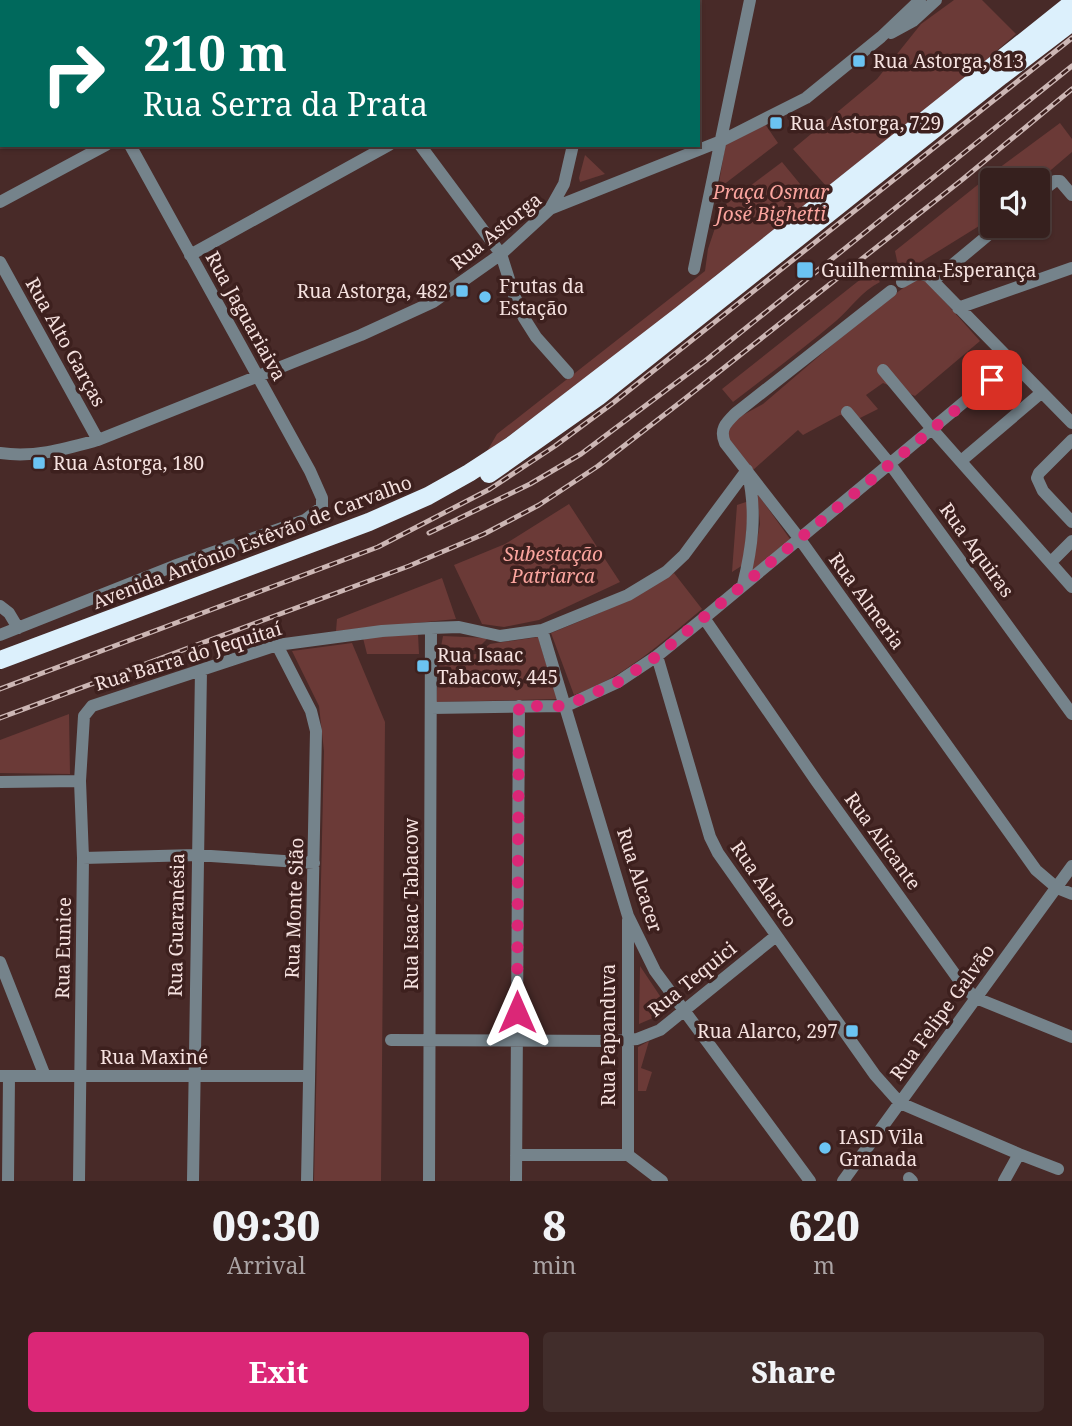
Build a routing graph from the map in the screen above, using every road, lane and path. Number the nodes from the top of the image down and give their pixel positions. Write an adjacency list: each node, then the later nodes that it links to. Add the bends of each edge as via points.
1 (750, 0): 7 (street)
2 (920, 0): 6 (street, Rua Astorga)
3 (936, 0): 6 (street, Rua Astorga, via 913,20)
4 (1072, 3): 56 (highway, Avenida Antônio Estêvão de Carvalho, via 671,323 469,473 369,522)
5 (1072, 22): 58 (highway, Avenida Antônio Estêvão de Carvalho, via 618,382 440,503)
6 (881, 37): 7 (street, Rua Astorga, via 806,98)
7 (721, 141): 16 (street, Rua Astorga); 22 (street)
8 (102, 147): 15 (street)
9 (131, 147): 19 (street, Rua Jaguariaiva)
10 (385, 147): 19 (street)
11 (421, 147): 18 (street)
12 (573, 147): 16 (street, via 564,184)
13 (1050, 185): 14 (street, via 1060,181)
14 (1069, 190)
15 (0, 202)
16 (550, 209): 18 (street, Rua Astorga)
17 (985, 238): 23 (street)
18 (501, 254): 29 (street, via 524,318); 30 (street, Rua Astorga, via 414,312)
19 (190, 255): 30 (street, Rua Jaguariaiva)
20 (0, 262): 35 (street, Rua Alto Garças)
21 (1072, 268): 26 (street)
22 (694, 269)
23 (933, 281): 24 (street, via 920,273); 26 (street)
24 (902, 282)
25 (891, 290): 40 (street, Rua Almeria, via 725,424 725,443)
26 (958, 307): 27 (street)
27 (1012, 363): 31 (street); 34 (street)
28 (883, 370): 34 (street)
29 (568, 373)
30 (257, 376): 35 (street, Rua Astorga); 41 (street, Rua Jaguariaiva, via 310,471)
31 (1041, 393): 33 (street); 38 (street)
32 (848, 412): 39 (street, Rua Aquiras)
33 (1072, 423)
34 (932, 429): 38 (street); 39 (street)
35 (98, 440): 37 (street, Rua Astorga, via 52,453)
36 (1072, 440): 42 (street, via 1037,478)
37 (0, 453)
38 (961, 461): 45 (street)
39 (890, 464): 43 (street); 62 (street, Rua Aquiras)
40 (747, 470): 43 (street, Rua Almeria); 46 (street, via 754,505); 52 (street, Rua Barra do Jequitaí, via 684,555 666,572 628,595)
41 (322, 507): 50 (street, Avenida Antônio Estêvão de Carvalho, via 305,520 174,565)
42 (1072, 522)
43 (799, 538): 46 (street); 70 (street, Rua Almeria, via 1036,870)
44 (1072, 541): 45 (street)
45 (1052, 562): 47 (street)
46 (743, 585): 49 (street)
47 (1072, 587)
48 (0, 606): 50 (street)
49 (704, 618): 55 (street); 75 (street, Rua Alicante)
50 (18, 628): 53 (street, Avenida Antônio Estêvão de Carvalho)
51 (431, 628): 52 (street, Rua Barra do Jequitaí, via 459,627 500,636); 54 (street, Rua Barra do Jequitaí); 61 (street, Rua Isaac Tabacow)
52 (542, 630): 60 (street, Rua Alcacer)
53 (0, 635)
54 (277, 645): 57 (street, Rua Barra do Jequitaí); 68 (street, Rua Monte Sião, via 316,731)
55 (657, 656): 60 (street, via 618,682); 73 (street, Rua Alarco, via 710,837)
56 (0, 660)
57 (201, 670): 63 (street, Rua Barra do Jequitaí, via 92,706); 66 (street, Rua Guaranésia)
58 (0, 673)
59 (519, 706): 60 (street); 61 (street); 80 (street)
60 (566, 706): 72 (street, Rua Alcacer)
61 (431, 708): 79 (street, Rua Isaac Tabacow)
62 (1072, 714)
63 (84, 716): 64 (street, Rua Eunice)
64 (80, 781): 65 (street); 67 (street, Rua Eunice)
65 (0, 782)
66 (196, 855): 67 (street); 68 (street); 85 (street, Rua Guaranésia)
67 (83, 858): 84 (street, Rua Eunice)
68 (314, 863): 86 (street, Rua Monte Sião)
69 (1072, 866): 70 (street, Rua Felipe Galvão)
70 (1056, 888): 71 (street, Rua Almeria); 75 (street, Rua Felipe Galvão)
71 (1072, 894)
72 (628, 916): 76 (street, Rua Alcacer, via 655,971); 81 (street, Rua Papanduva)
73 (776, 936): 76 (street, Rua Tequici); 87 (street, Rua Alarco)
74 (0, 962): 83 (street)
75 (976, 998): 77 (street, Rua Alicante); 87 (street, Rua Felipe Galvão)
76 (683, 1011): 81 (street, Rua Tequici, via 660,1030); 99 (street, Rua Alcacer)
77 (1072, 1037)
78 (391, 1040): 79 (street, Rua Tequici)
79 (429, 1040): 80 (street, Rua Tequici); 96 (street, Rua Isaac Tabacow)
80 (516, 1040): 81 (street, Rua Tequici); 90 (street)
81 (627, 1041): 88 (street, Rua Papanduva)
82 (4, 1076): 83 (street, Rua Maxiné); 92 (street)
83 (45, 1076): 84 (street, Rua Maxiné)
84 (80, 1076): 85 (street, Rua Maxiné); 93 (street, Rua Eunice)
85 (194, 1076): 86 (street, Rua Maxiné); 94 (street, Rua Guaranésia)
86 (308, 1076): 95 (street, Rua Monte Sião)
87 (900, 1103): 89 (street); 100 (street, Rua Felipe Galvão)
88 (628, 1154): 90 (street); 98 (street)
89 (1019, 1154): 91 (street); 101 (street)
90 (516, 1155): 97 (street)
91 (1058, 1169)
92 (8, 1181)
93 (79, 1181)
94 (192, 1181)
95 (307, 1181)
96 (429, 1181)
97 (516, 1181)
98 (662, 1181)
99 (810, 1181)
100 (843, 1181)
101 (1004, 1181)

